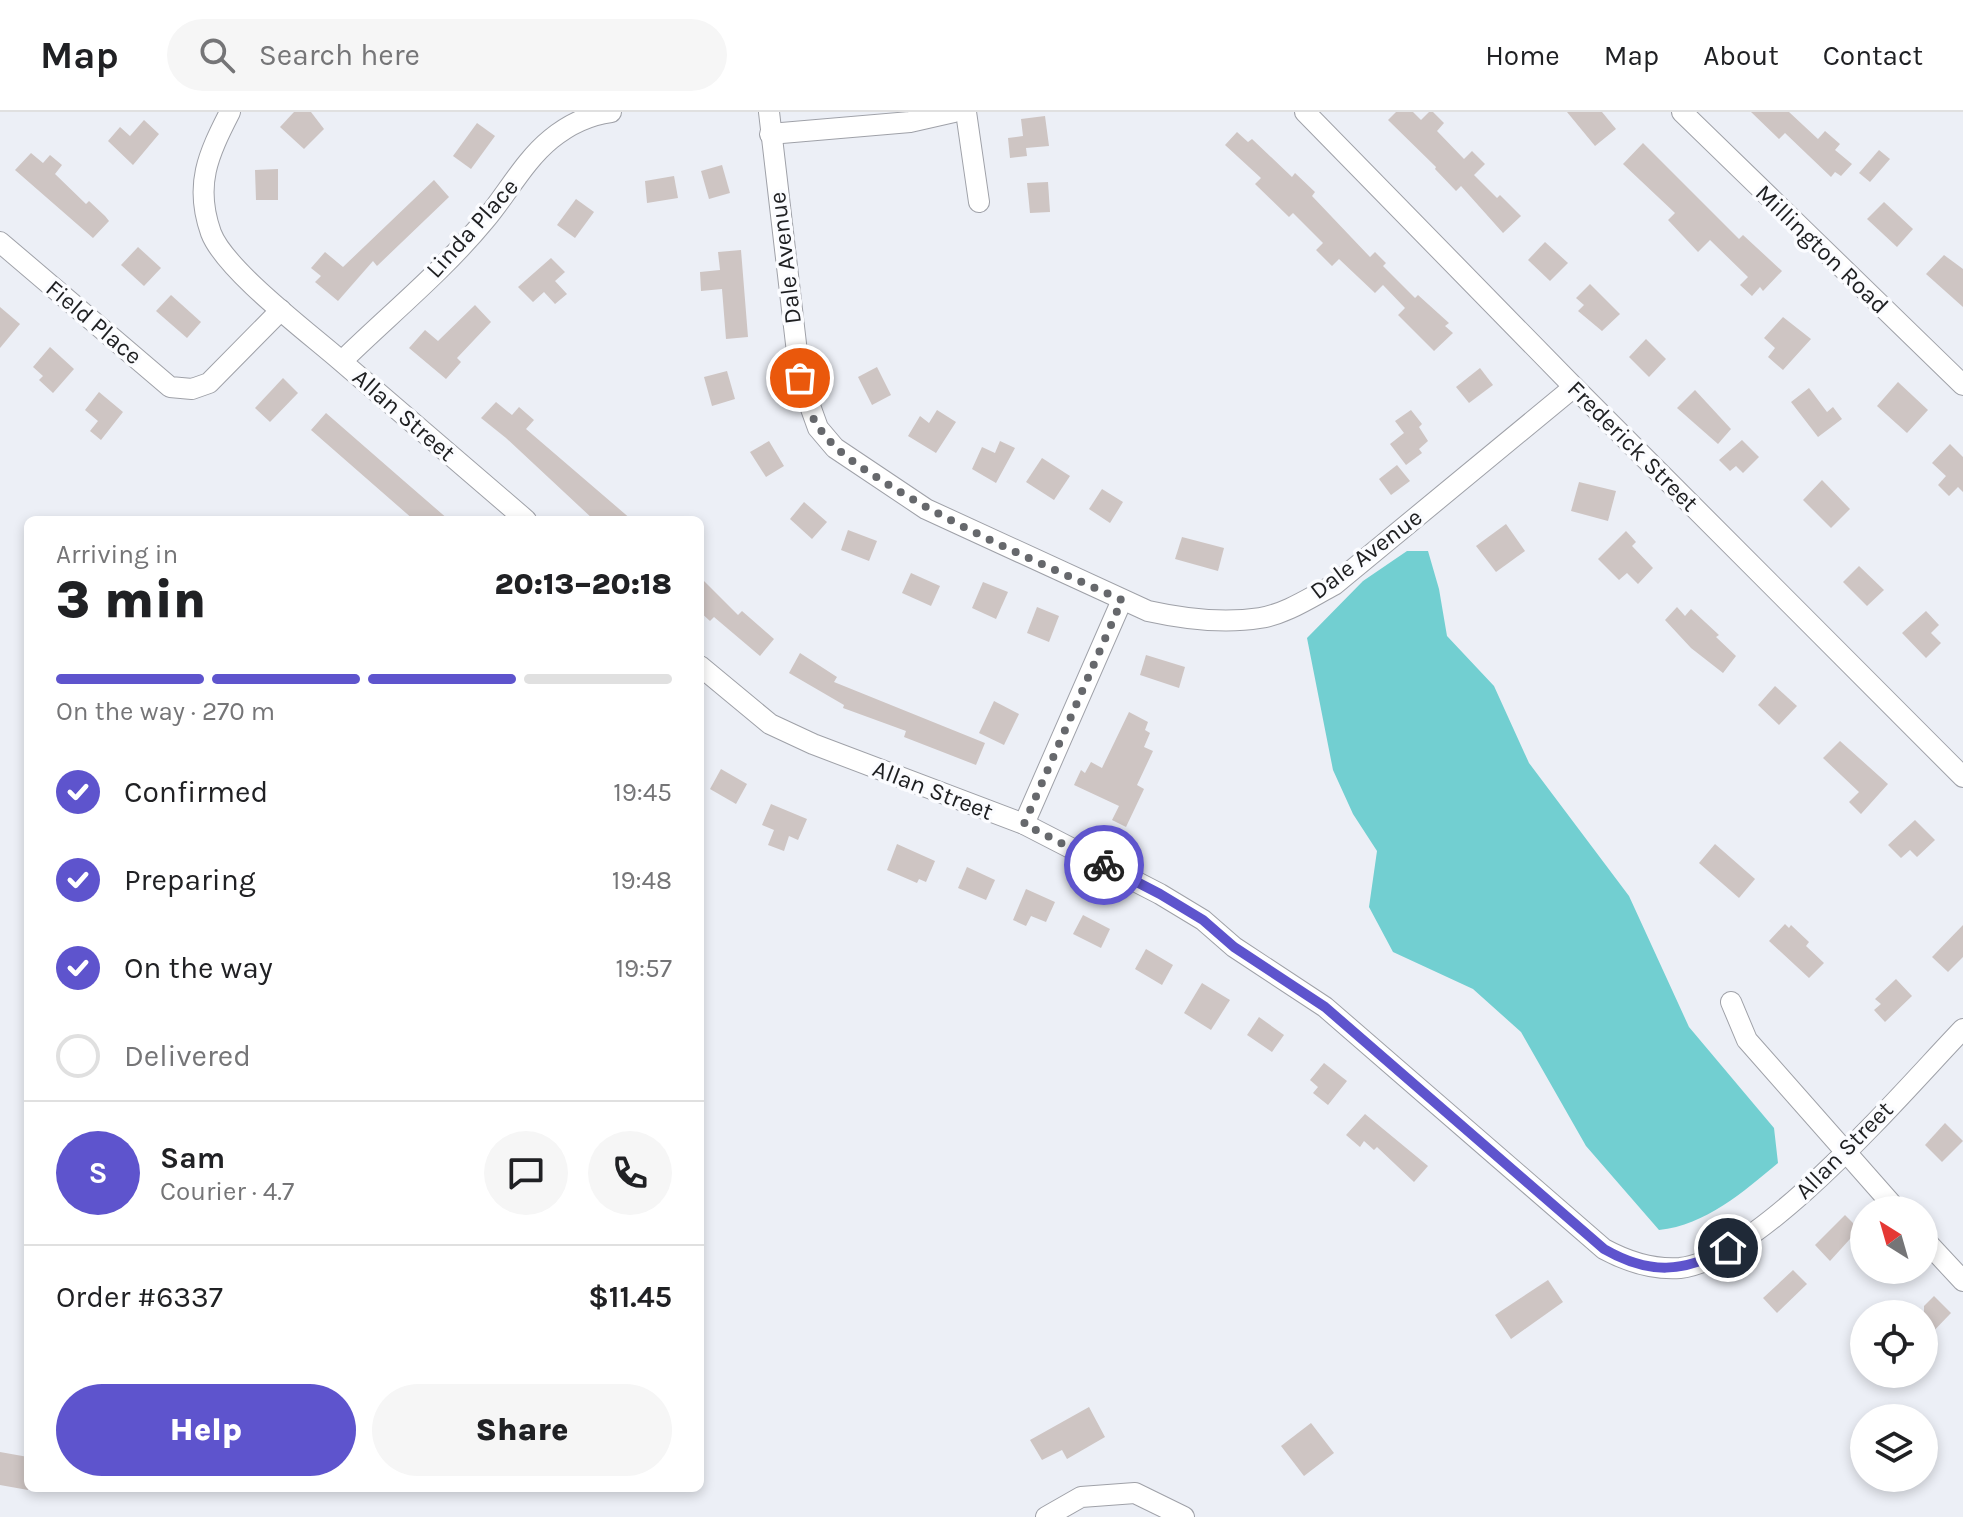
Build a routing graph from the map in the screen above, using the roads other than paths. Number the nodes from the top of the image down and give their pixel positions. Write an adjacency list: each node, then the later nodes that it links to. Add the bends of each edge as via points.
1 (230, 112): 11 (street, Allan Street, via 211,149 203,205 222,255)
2 (611, 112): 12 (street, Linda Place, via 573,124 549,140 485,221)
3 (769, 112): 8 (street, Dale Avenue)
4 (954, 112): 8 (street, via 910,122)
5 (966, 112): 9 (street)
6 (1305, 112): 14 (street, Frederick Street)
7 (1682, 112): 13 (street, Millington Road)
8 (770, 134): 16 (street, Dale Avenue, via 800,378 818,428 835,448 926,509)
9 (979, 202)
10 (0, 242): 11 (street, Field Place, via 170,387 192,389 209,383)
11 (281, 310): 12 (street, Allan Street)
12 (342, 361): 15 (street, Allan Street)
13 (1963, 385)
14 (1574, 387): 16 (street, Dale Avenue, via 1334,585 1294,607 1261,618 1181,619); 18 (street, Frederick Street)
15 (521, 516)
16 (1122, 600): 19 (street)
17 (704, 669): 19 (street, Allan Street, via 770,724)
18 (1963, 777)
19 (1024, 824): 22 (street, Allan Street, via 1203,920 1325,1007 1604,1249 1624,1260 1682,1268 1710,1258 1797,1198)
20 (1731, 1002): 22 (street, via 1747,1040)
21 (1963, 1029): 22 (street, Allan Street)
22 (1844, 1153): 23 (street)
23 (1884, 1196)
24 (1938, 1254): 25 (street)
25 (1963, 1281)
26 (1046, 1517): 27 (street, via 1081,1497 1135,1493)
27 (1184, 1517)

